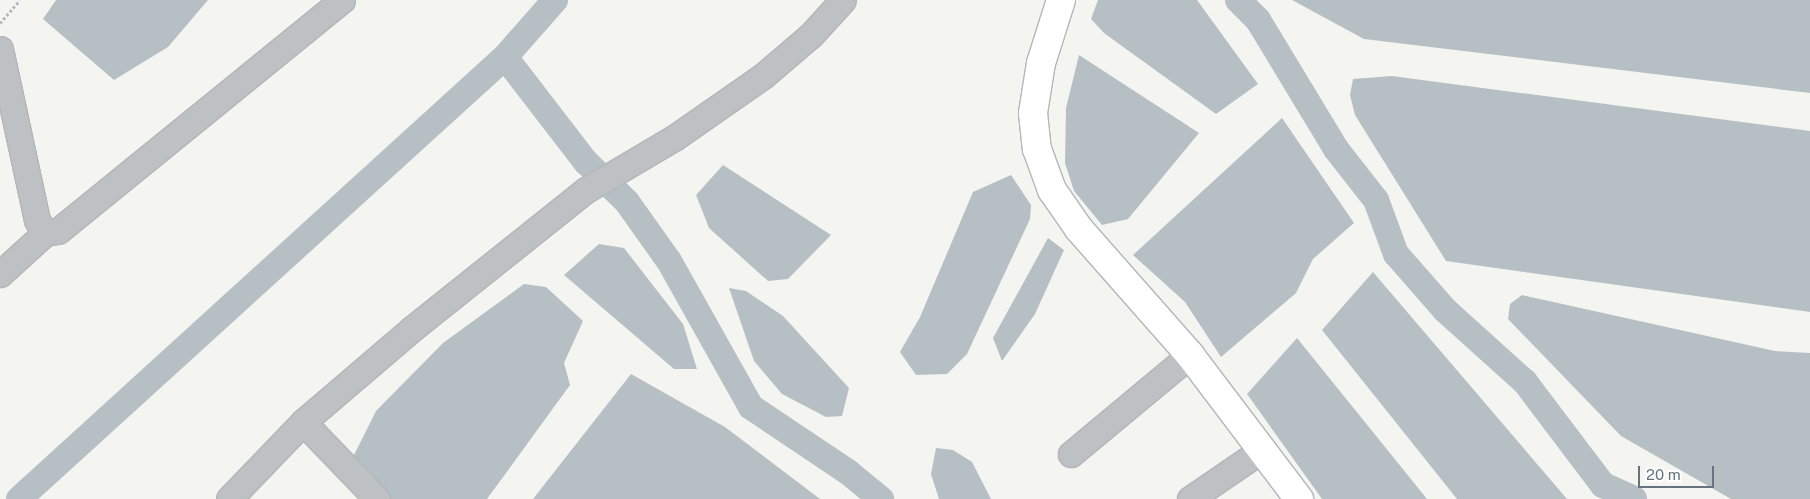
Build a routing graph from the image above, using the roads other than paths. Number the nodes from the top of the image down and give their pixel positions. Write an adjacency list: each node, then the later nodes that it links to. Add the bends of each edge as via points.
1 (342, 0): 5 (street, via 58,231)
2 (843, 0): 8 (street, via 811,35 762,76 674,138 586,190)
3 (1061, 0): 7 (street, via 1041,63 1033,113 1042,166 1052,190 1079,229)
4 (0, 49): 5 (street, via 37,220)
5 (45, 233): 6 (street)
6 (0, 274)
7 (1190, 355): 9 (street); 10 (street)
8 (303, 422): 11 (street); 12 (street)
9 (1263, 449): 13 (street); 14 (street)
10 (1071, 454)
11 (229, 499)
12 (377, 499)
13 (1190, 499)
14 (1299, 499)

